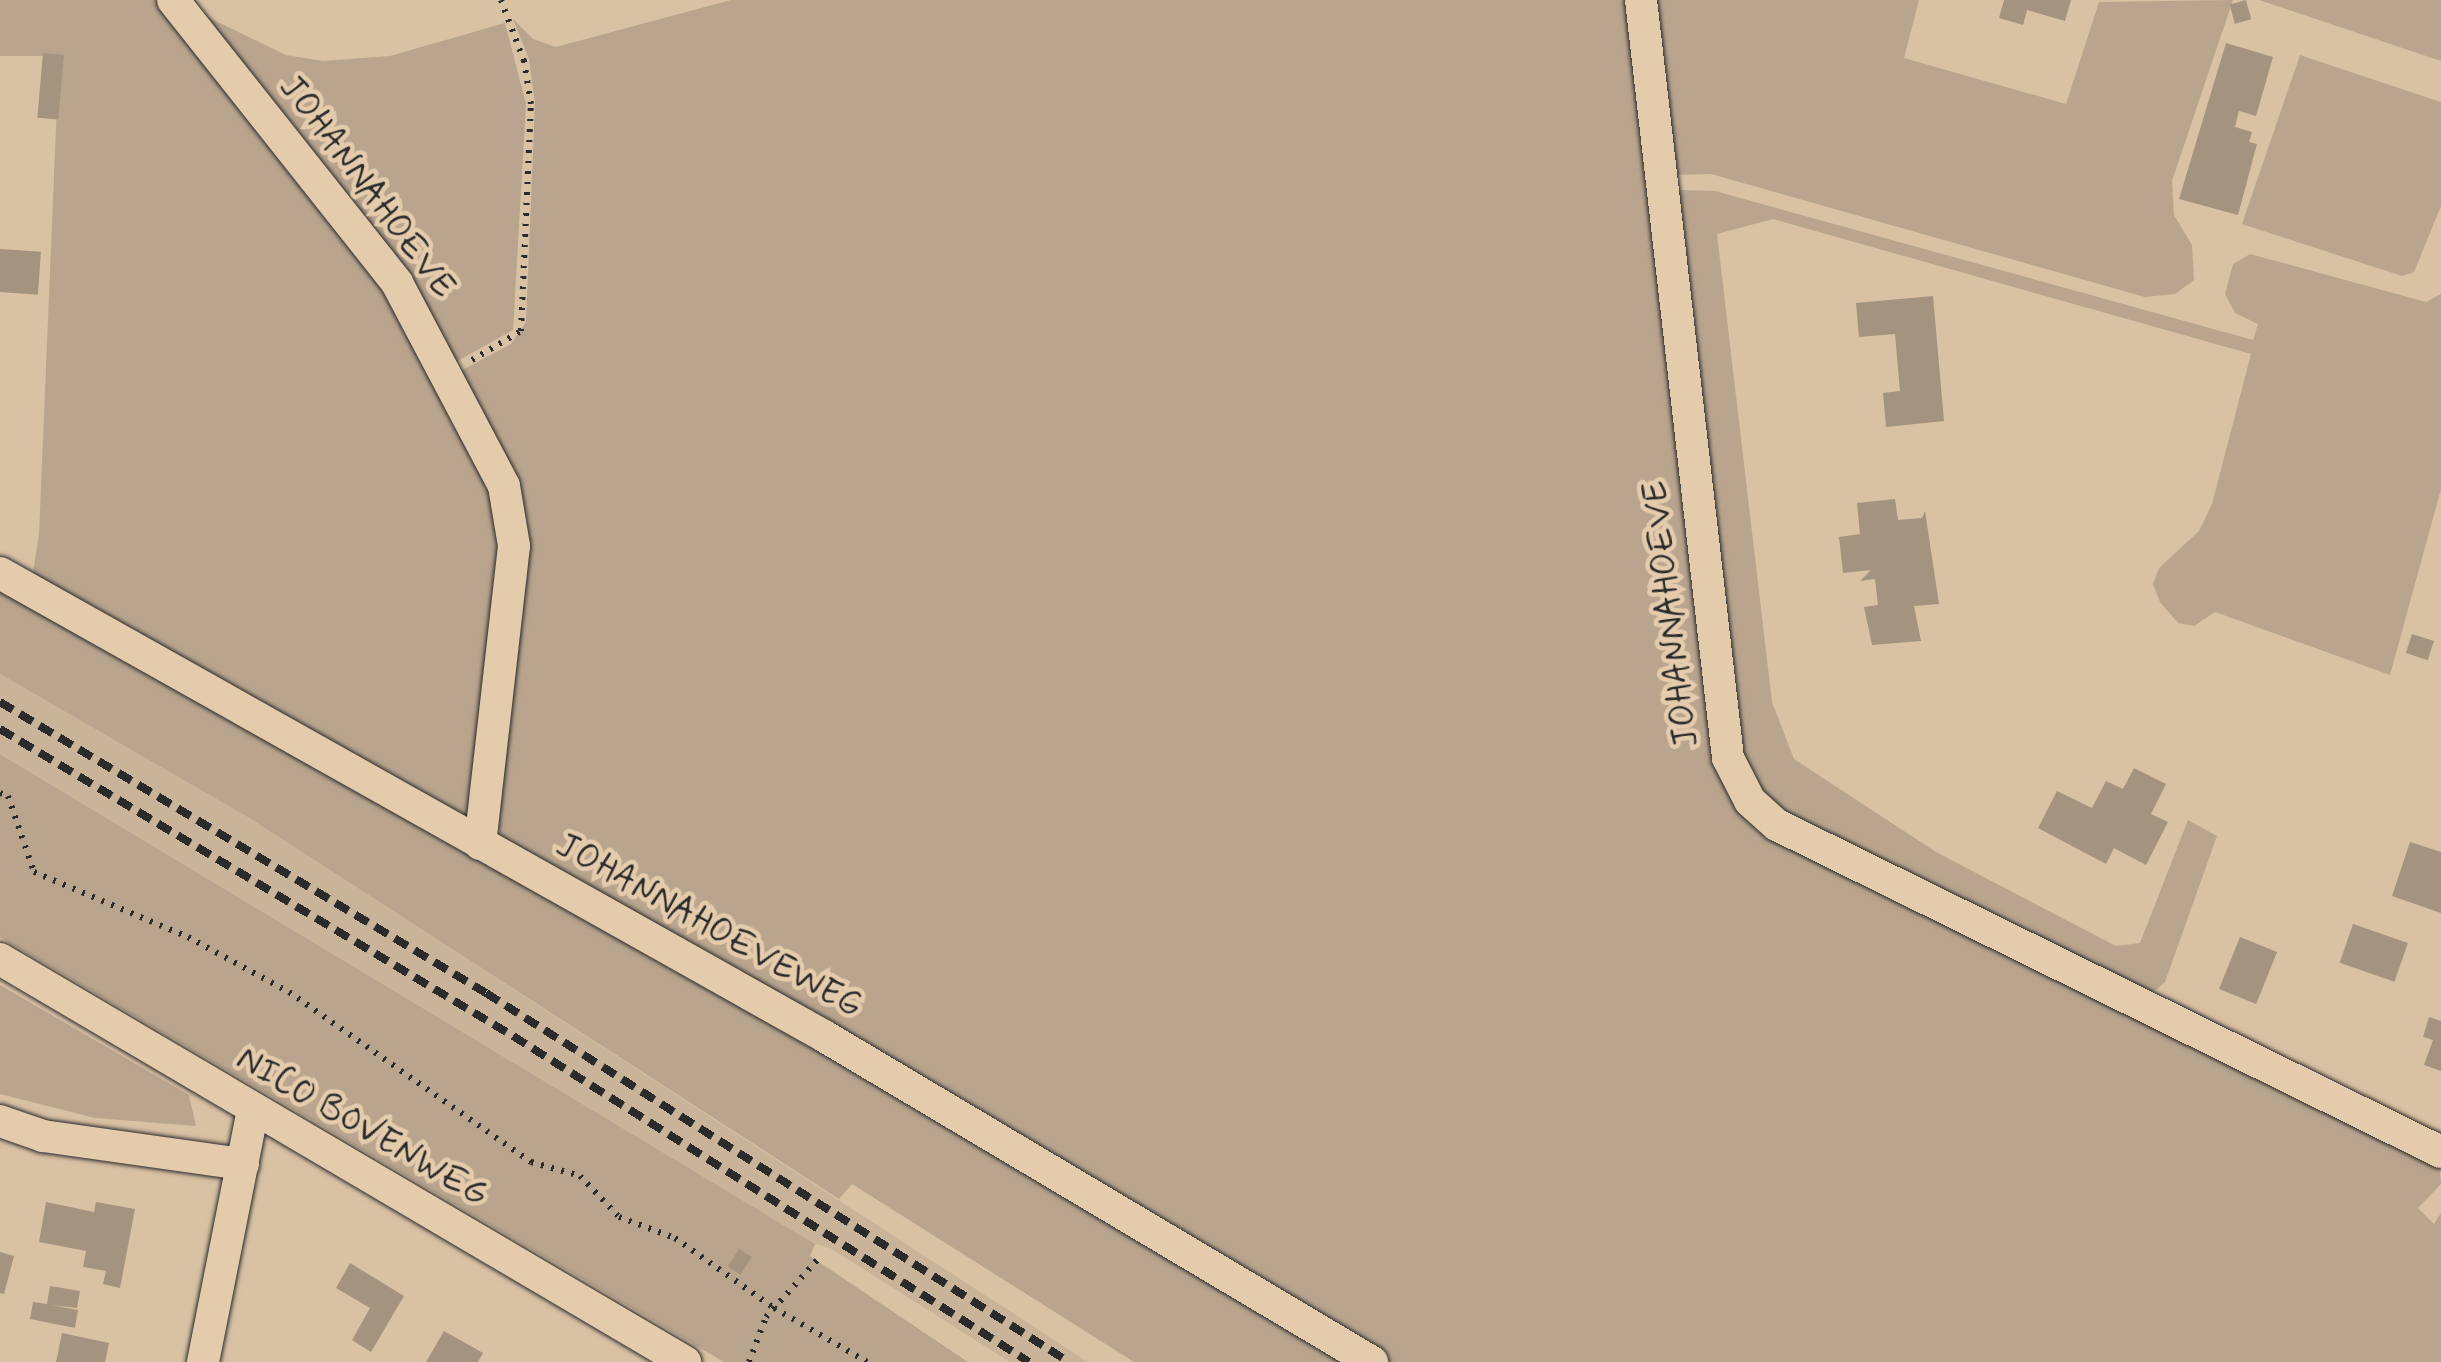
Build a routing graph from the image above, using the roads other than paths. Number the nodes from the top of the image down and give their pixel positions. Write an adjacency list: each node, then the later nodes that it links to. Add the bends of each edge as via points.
1 (173, 0): 4 (street, JOHANNAHOEVE, via 338,204 449,372 504,486 514,546)
2 (1641, 0): 8 (street, JOHANNAHOEVE, via 1728,758 1750,801 1791,832)
3 (0, 573): 4 (street, JOHANNAHOEVEWEG)
4 (480, 844): 12 (street, JOHANNAHOEVEWEG, via 1175,1239)
5 (0, 959): 6 (street, NICO BOVENWEG)
6 (253, 1109): 9 (street); 11 (street, NICO BOVENWEG)
7 (0, 1121): 9 (street, via 43,1136)
8 (2441, 1152)
9 (243, 1164): 10 (street)
10 (203, 1362)
11 (684, 1362)
12 (1372, 1362)

